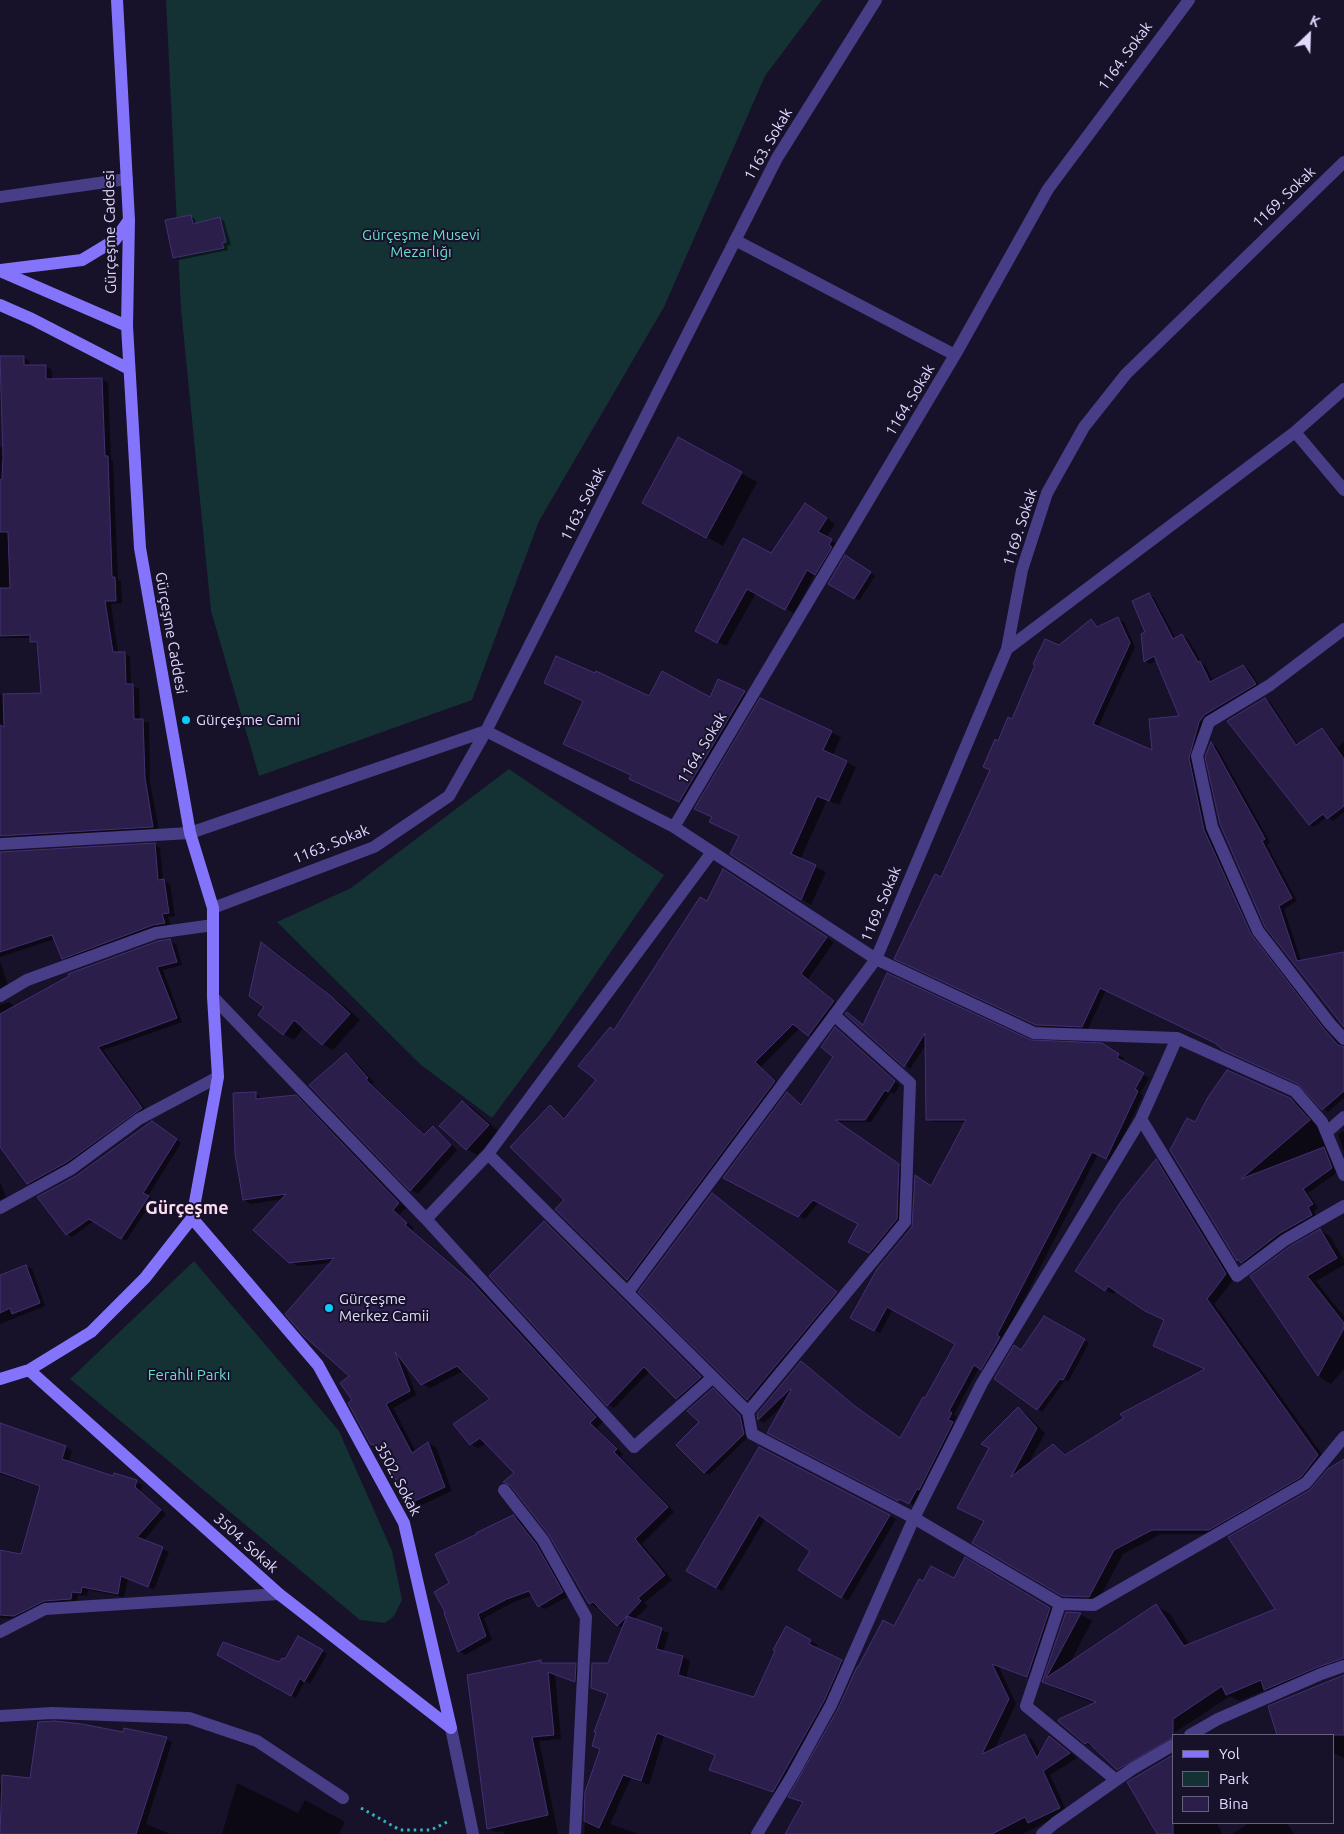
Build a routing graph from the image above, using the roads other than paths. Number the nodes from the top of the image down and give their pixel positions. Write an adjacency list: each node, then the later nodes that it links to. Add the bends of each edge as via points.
1 (117, 0): 5 (main road, Gürçeşme Caddesi)
2 (876, 0): 8 (street, 1163. Sokak, via 777,158)
3 (1188, 0): 12 (street, 1164. Sokak, via 1048,189)
4 (1344, 162): 18 (street, 1169. Sokak, via 1126,374 1084,427 1047,494 1022,570)
5 (127, 179): 6 (street); 7 (main road, Gürçeşme Caddesi)
6 (0, 197)
7 (129, 220): 9 (main road, via 115,240 82,260); 11 (main road, Gürçeşme Caddesi)
8 (735, 240): 12 (street); 19 (street, 1163. Sokak)
9 (0, 271): 11 (main road)
10 (0, 305): 13 (main road)
11 (127, 326): 13 (main road, Gürçeşme Caddesi)
12 (955, 355): 20 (street, 1164. Sokak)
13 (129, 369): 21 (main road, Gürçeşme Caddesi, via 140,548)
14 (1344, 389): 15 (street)
15 (1295, 432): 16 (street); 18 (street)
16 (1344, 490)
17 (1344, 629): 31 (street, via 1270,685 1209,722 1197,756 1212,827 1258,931)
18 (1007, 648): 26 (street, 1169. Sokak)
19 (486, 731): 20 (street); 21 (street); 24 (street, 1163. Sokak, via 449,796 374,847)
20 (674, 827): 23 (street)
21 (190, 833): 22 (street); 24 (main road, Gürçeşme Caddesi)
22 (0, 844)
23 (712, 852): 26 (street); 36 (street)
24 (214, 908): 25 (main road, Gürçeşme Caddesi)
25 (213, 925): 27 (street, via 156,933 27,980); 28 (main road, Gürçeşme Caddesi)
26 (876, 959): 29 (street, 1169. Sokak); 30 (street, via 1034,1033)
27 (0, 996)
28 (213, 997): 32 (main road, Gürçeşme Caddesi); 41 (street)
29 (834, 1015): 42 (street, 1169. Sokak); 46 (street, via 910,1083 904,1222)
30 (1177, 1038): 34 (street); 35 (street, via 1295,1091)
31 (1344, 1039)
32 (218, 1077): 39 (street, via 139,1119 71,1169); 40 (main road, Gürçeşme Caddesi)
33 (1344, 1117): 35 (street)
34 (1142, 1119): 38 (street, via 1237,1276 1285,1240); 49 (street, via 982,1383)
35 (1327, 1132): 37 (street)
36 (488, 1154): 41 (street); 42 (street)
37 (1344, 1175)
38 (1344, 1206)
39 (0, 1208)
40 (192, 1218): 43 (main road, Gürçeşme Caddesi, via 145,1278 91,1332); 55 (main road, 3502. Sokak, via 318,1365 404,1523)
41 (426, 1219): 44 (street, via 634,1447)
42 (628, 1292): 44 (street)
43 (30, 1370): 45 (main road, Gürçeşme Caddesi); 50 (main road, 3504. Sokak)
44 (714, 1377): 46 (street)
45 (0, 1379)
46 (748, 1412): 49 (street, via 752,1434)
47 (1344, 1438): 51 (street, via 1306,1483 1094,1605)
48 (504, 1490): 61 (street, via 543,1540 586,1617)
49 (914, 1518): 51 (street); 62 (street, via 831,1705)
50 (279, 1594): 52 (street, via 45,1609); 55 (main road, 3504. Sokak)
51 (1060, 1604): 58 (street, via 1026,1706)
52 (0, 1632)
53 (1344, 1666): 56 (street, via 1218,1719)
54 (0, 1716): 59 (street, via 52,1713 190,1718 257,1741)
55 (450, 1728): 60 (street, 3502. Sokak)
56 (1192, 1734)
57 (1172, 1746): 58 (street)
58 (1116, 1780): 63 (street)
59 (343, 1798)
60 (473, 1834)
61 (575, 1834)
62 (756, 1834)
63 (1042, 1834)

